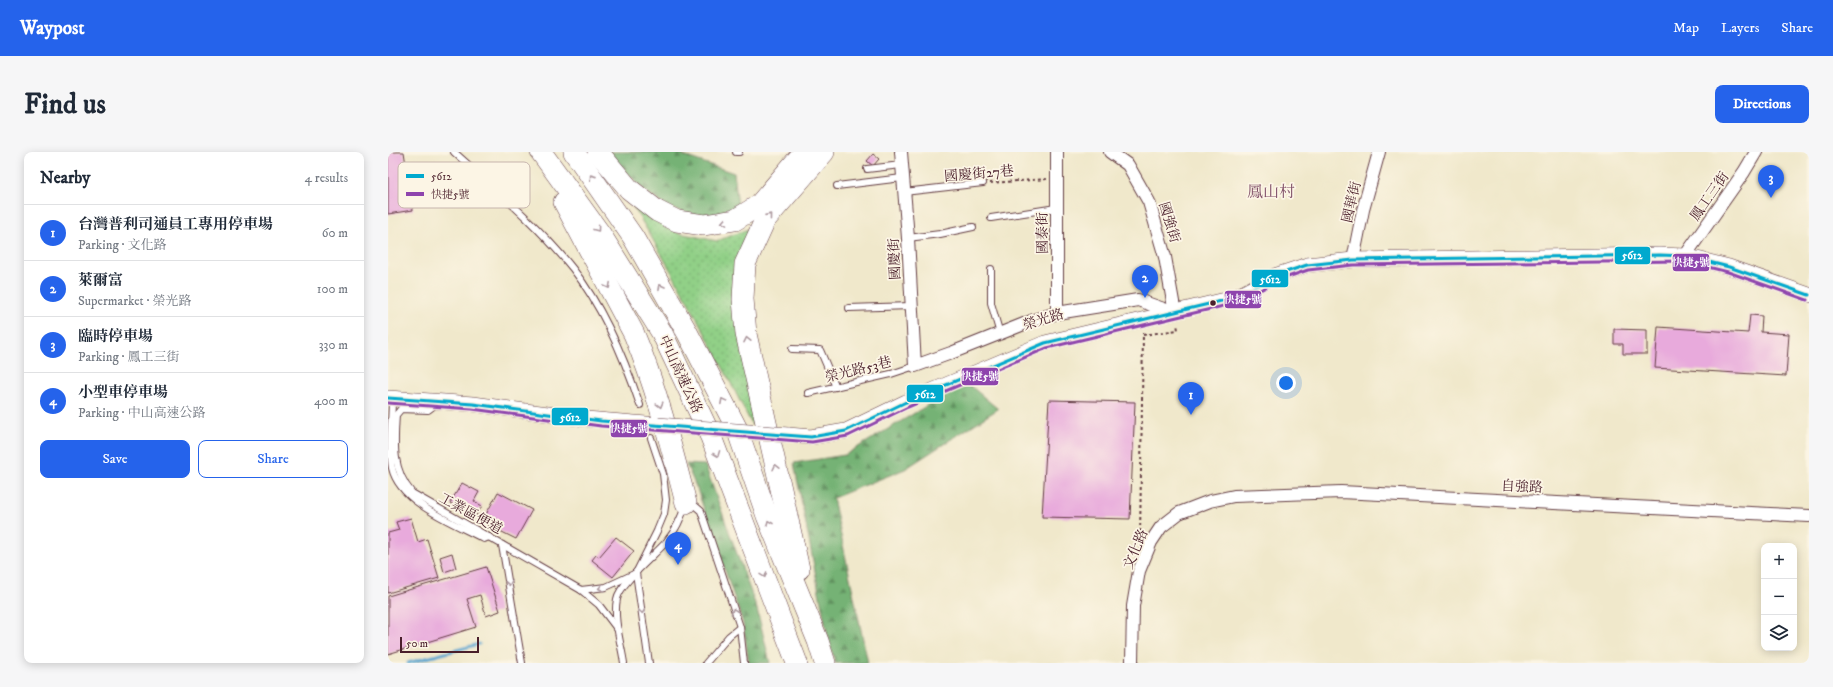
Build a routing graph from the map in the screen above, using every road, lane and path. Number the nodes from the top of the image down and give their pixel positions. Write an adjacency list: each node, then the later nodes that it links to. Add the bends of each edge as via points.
1 (454, 152): 12 (lane)
2 (539, 152): 45 (highway, one-way to 45, via 643,355 657,396); 60 (highway, 中山高速公路, one-way to 60, via 601,235 662,333 711,437)
3 (574, 152): 54 (highway, 中山高速公路, one-way to 3, via 767,516 737,429 633,236)
4 (598, 152): 5 (highway, one-way to 4, via 759,204 735,220 704,225 677,221 657,211 629,189)
5 (804, 152)
6 (824, 152): 54 (highway, one-way to 6, via 746,334 743,299 744,264 765,220)
7 (901, 152): 13 (street, 國慶街)
8 (1057, 152): 16 (street, 國泰街)
9 (1110, 152): 32 (street, 國強街, via 1128,165 1148,202 1165,257)
10 (1378, 152): 26 (street, 國華街)
11 (1756, 152): 25 (street, 鳳工三街)
12 (465, 162)
13 (902, 165): 14 (lane); 15 (street, 國慶街)
14 (868, 169)
15 (902, 178): 18 (lane); 19 (street, 國慶街)
16 (1056, 178): 17 (path, 國慶街27巷); 21 (street, 國泰街)
17 (982, 184): 19 (lane, 國慶街27巷)
18 (837, 186)
19 (904, 192): 24 (street, 國慶街)
20 (515, 208): 42 (lane, via 553,245 574,270 596,304 616,341)
21 (1056, 208): 22 (lane); 31 (street, 國泰街)
22 (991, 218)
23 (973, 227): 24 (lane)
24 (908, 238): 29 (street, 國慶街)
25 (1685, 256): 26 (street, 榮光路); 28 (street, 榮光路, via 1729,267)
26 (1353, 260): 32 (street, 榮光路, via 1307,265 1277,274 1234,298)
27 (991, 269): 34 (lane, via 991,303)
28 (1809, 295)
29 (911, 306): 30 (lane); 37 (street, 國慶街)
30 (849, 308)
31 (1057, 313): 32 (street, 榮光路, via 1138,300); 34 (street, 榮光路)
32 (1175, 313): 33 (street, 榮光路); 35 (path, via 1178,330)
33 (1144, 319): 35 (path); 43 (street, 榮光路, bridge, via 1045,343 906,402 846,431 811,436)
34 (1000, 334): 37 (street, 榮光路)
35 (1143, 335): 48 (path)
36 (792, 349): 38 (lane, via 820,350)
37 (915, 366): 38 (lane, 榮光路53巷)
38 (836, 387): 39 (lane, 榮光路53巷)
39 (808, 393)
40 (390, 398): 41 (street); 47 (lane, via 391,459 396,479 402,488 417,503 484,539)
41 (439, 402): 43 (street, via 474,404 586,419); 47 (lane, 工業區便道, via 428,410 404,408 398,411 395,425 396,459 400,478 420,499)
42 (640, 405)
43 (655, 431): 50 (lane, via 666,500 664,514)
44 (1234, 496): 46 (street, 自強路, via 1341,492); 62 (street, 文化路, via 1210,501 1179,513 1161,527 1151,542 1139,571 1133,606)
45 (686, 503): 50 (lane, via 682,516 667,540); 52 (lane, one-way to 45, via 701,511 694,504)
46 (1809, 516)
47 (489, 537): 49 (lane, 工業區便道)
48 (1140, 539)
49 (502, 545): 51 (lane, 工業區便道); 55 (lane, one-way to 55)
50 (636, 573): 51 (lane, one-way to 51, via 606,587); 53 (lane, via 623,586 617,597); 57 (lane, one-way to 57)
51 (581, 590): 53 (lane, 工業區便道, via 599,605)
52 (740, 627): 58 (lane); 59 (lane)
53 (619, 632): 56 (lane)
54 (818, 641): 61 (highway, 中山高速公路)
55 (522, 663)
56 (624, 663)
57 (649, 663)
58 (706, 663)
59 (744, 663)
60 (797, 663)
61 (824, 663)
62 (1132, 663)

